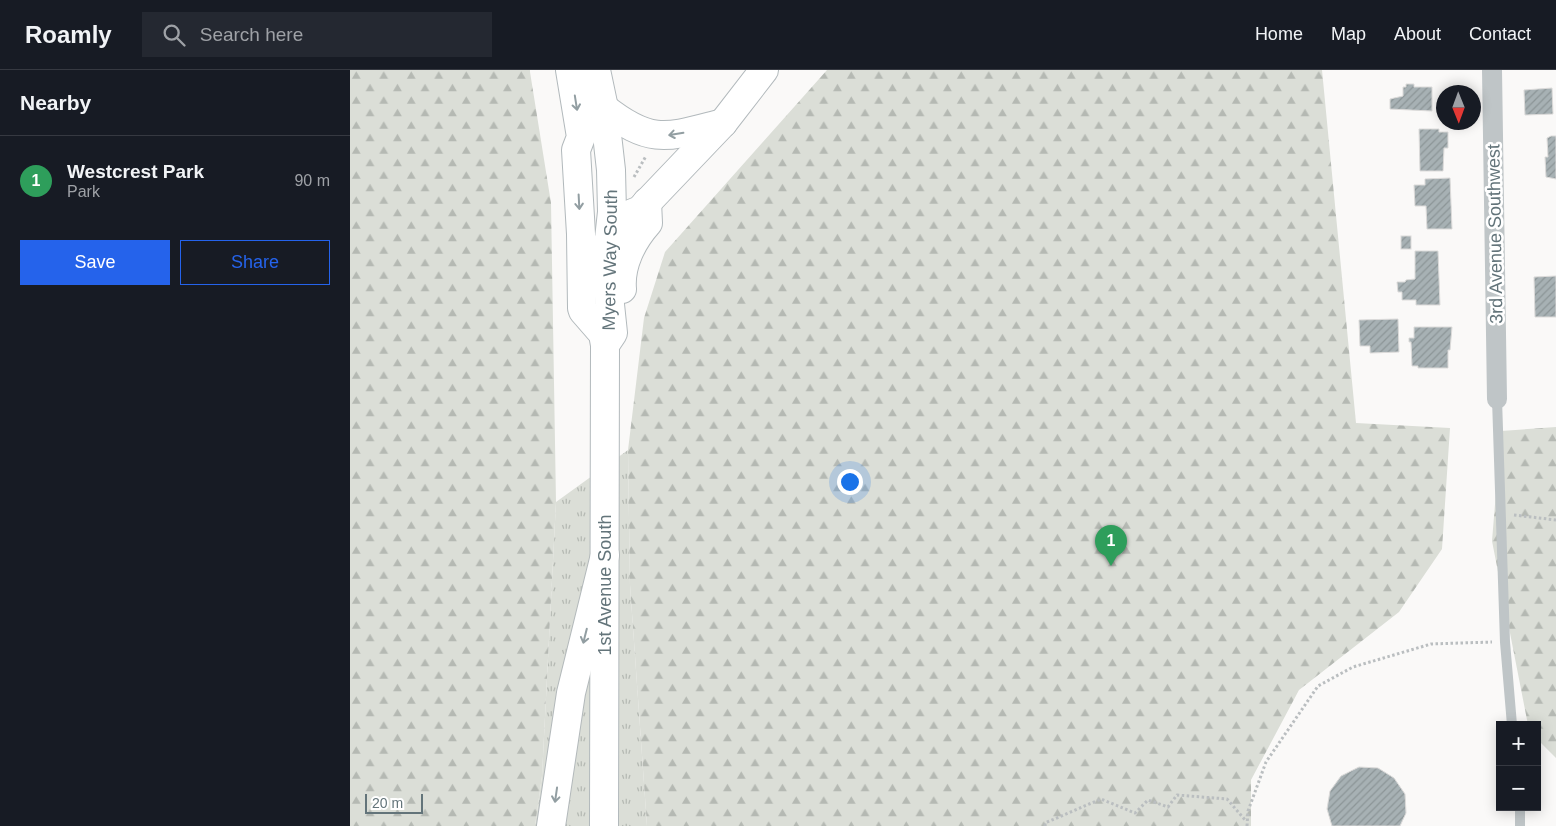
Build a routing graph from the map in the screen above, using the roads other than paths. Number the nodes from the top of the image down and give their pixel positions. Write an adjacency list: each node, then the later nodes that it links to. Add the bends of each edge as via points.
1 (570, 70): 7 (main road, Myers Way South, one-way to 7)
2 (596, 70): 5 (main road, Myers Way South)
3 (764, 70): 6 (main road)
4 (1492, 70): 12 (street, 3rd Avenue Southwest)
5 (604, 108): 6 (main road, one-way to 5, via 673,135 656,135 639,131); 9 (main road, Myers Way South)
6 (723, 123): 8 (main road)
7 (581, 137): 9 (main road, via 591,145 599,197); 10 (main road, Myers Way South, one-way to 10, via 576,150)
8 (640, 190): 9 (main road, via 640,210); 11 (main road, via 648,223 638,234 627,256 622,283 623,302)
9 (614, 224): 10 (main road, via 584,286); 11 (main road, Myers Way South)
10 (582, 308): 11 (main road, Myers Way South, via 603,334)
11 (609, 334): 13 (main road, 1st Avenue South)
12 (1497, 399): 14 (lane, via 1505,647)
13 (606, 554): 16 (main road, one-way to 16, via 571,693); 17 (main road, 1st Avenue South)
14 (1512, 721)
15 (1520, 811): 18 (lane)
16 (551, 826)
17 (604, 826)
18 (1520, 826)

